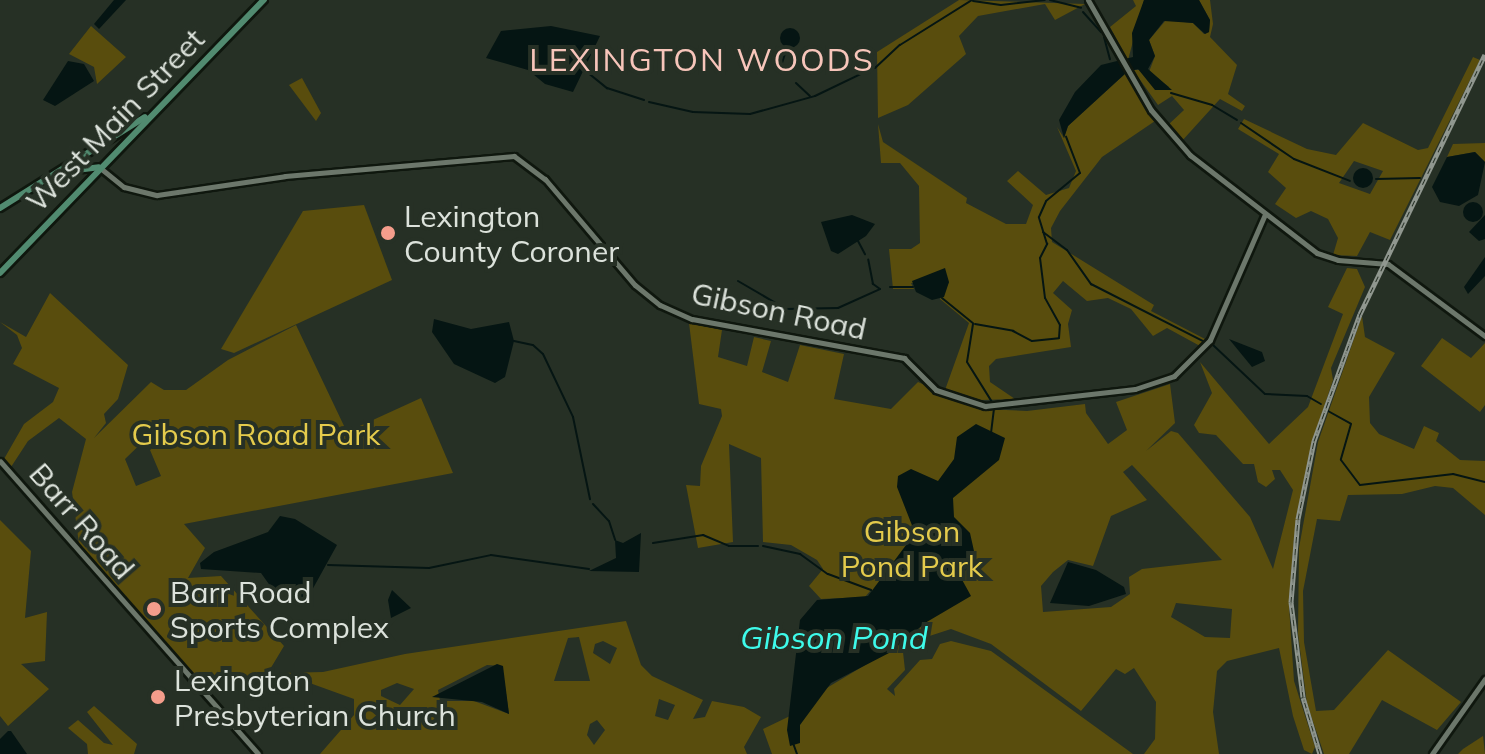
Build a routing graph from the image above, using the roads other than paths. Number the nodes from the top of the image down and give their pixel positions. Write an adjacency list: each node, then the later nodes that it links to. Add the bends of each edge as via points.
1 (264, 0): 3 (main road, West Main Street)
2 (1088, 0): 9 (street, via 1175,141)
3 (149, 116): 4 (main road); 5 (main road, West Main Street)
4 (76, 162): 5 (main road, via 89,159); 6 (main road)
5 (99, 167): 6 (main road); 7 (main road, West Main Street); 9 (street, Gibson Road, via 126,188 157,195 285,176 514,156 545,179 635,285 660,305 703,321 904,358 936,390 981,406 1148,386 1179,373 1213,335)
6 (57, 175): 7 (main road, via 76,174); 8 (main road)
7 (79, 188): 10 (main road, West Main Street)
8 (0, 208)
9 (1265, 214): 11 (street, via 1324,257 1390,265)
10 (0, 273)
11 (1485, 336)
12 (0, 461): 14 (street, Barr Road)
13 (1485, 679): 15 (street)
14 (258, 754)
15 (1432, 754)

